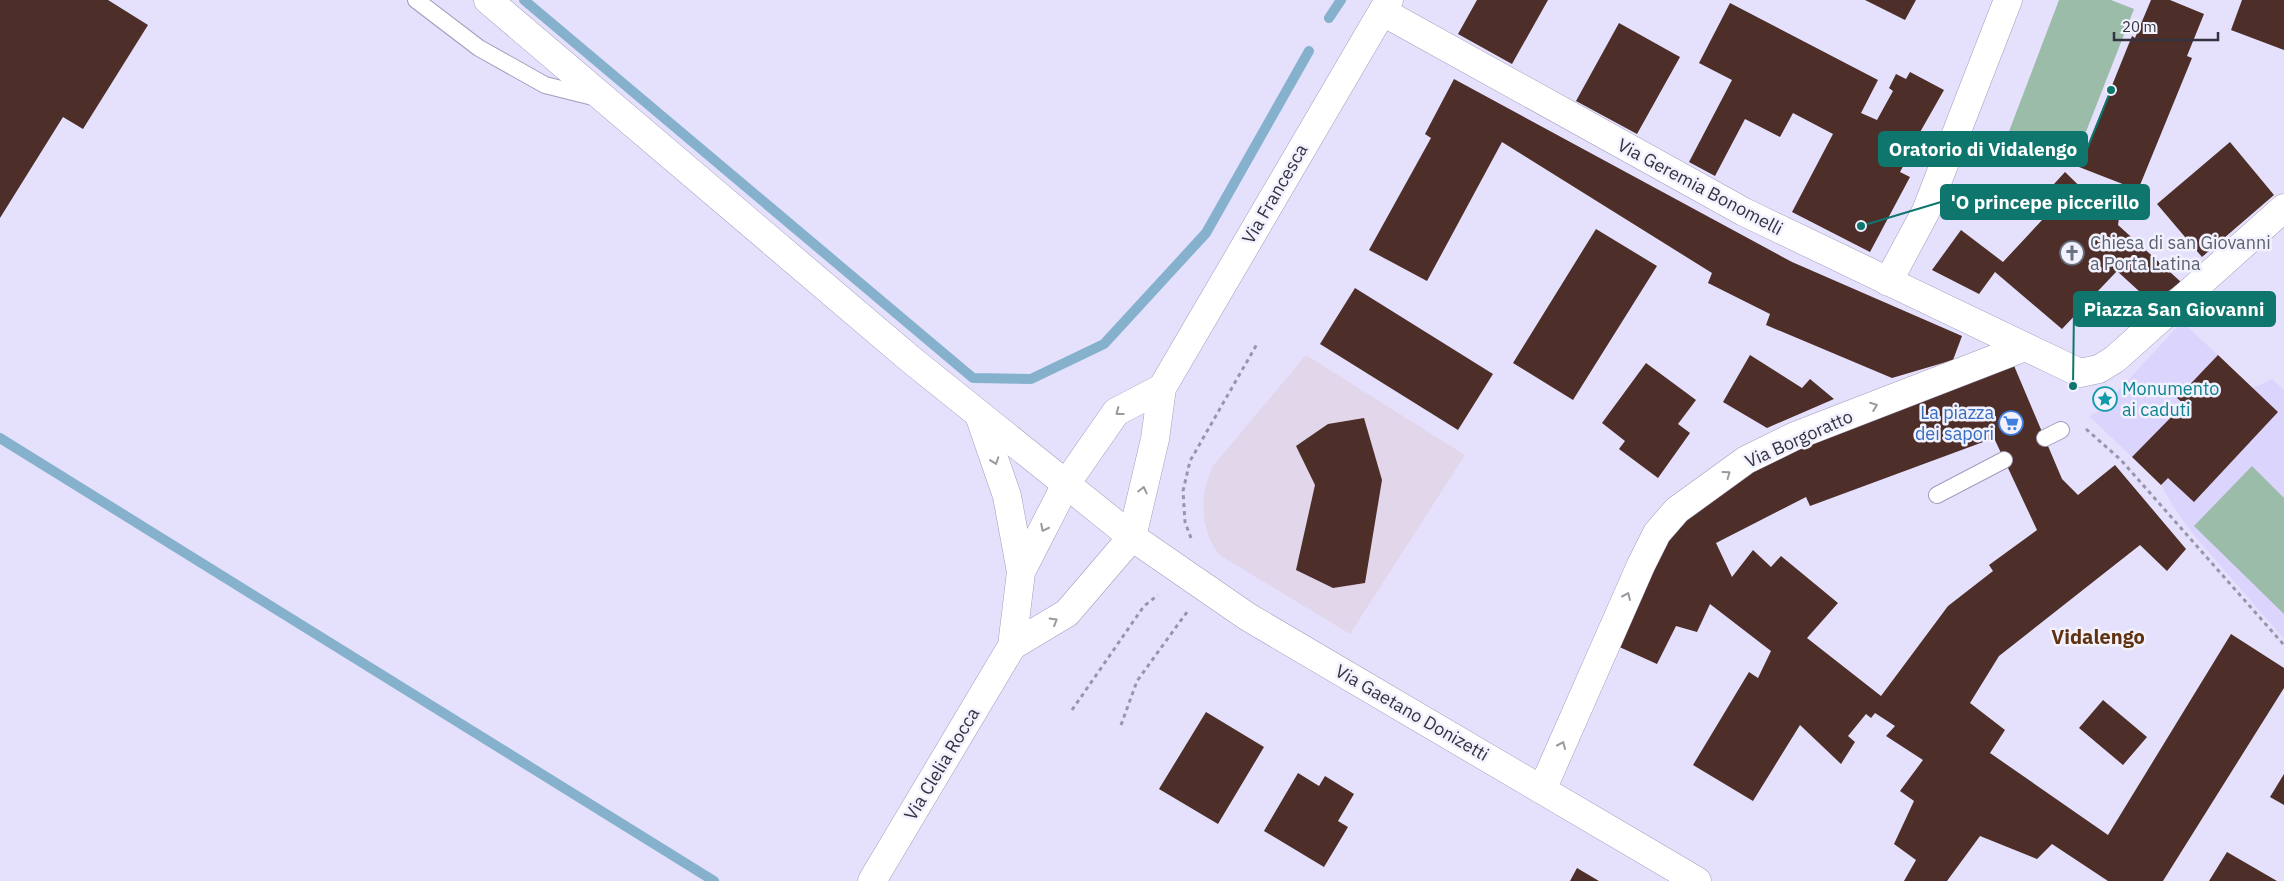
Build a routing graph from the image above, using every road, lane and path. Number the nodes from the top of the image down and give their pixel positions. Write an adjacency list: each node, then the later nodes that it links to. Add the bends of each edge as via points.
1 (416, 0): 5 (lane, via 479,48 545,85)
2 (488, 0): 5 (street, Via Gaetano Donizetti)
3 (2008, 0): 7 (street, via 1926,211)
4 (1386, 6): 7 (street, Via Geremia Bonomelli, via 1744,212); 10 (street, Via Francesca)
5 (607, 101): 11 (street, Via Gaetano Donizetti)
6 (2284, 208): 9 (street, Via Geremia Bonomelli, via 2122,353 2099,369 2080,373)
7 (1888, 282): 9 (street, Via Geremia Bonomelli)
8 (1257, 344): 19 (path, via 1190,462 1183,491 1185,522)
9 (2026, 347): 27 (street, Via Borgoratto, one-way to 9, via 1641,565 1657,533 1677,510 1746,460 1796,436)
10 (1162, 388): 16 (street, one-way to 16, via 1116,412); 18 (street, Via Francesca, one-way to 10, via 1155,440)
11 (978, 414): 16 (street, Via Gaetano Donizetti); 20 (street, Via Clelia Rocca, one-way to 20, via 1007,496)
12 (2084, 427): 23 (path, via 2121,460)
13 (2061, 430): 14 (lane)
14 (2044, 438)
15 (2004, 460): 17 (lane)
16 (1066, 484): 18 (street, Via Gaetano Donizetti); 20 (street, Via Clelia Rocca, one-way to 20)
17 (1937, 496)
18 (1132, 537): 24 (street, Via Clelia Rocca, one-way to 18, via 1067,613); 27 (street, Via Gaetano Donizetti, via 1248,617)
19 (1193, 543)
20 (1021, 572): 24 (street, Via Clelia Rocca)
21 (1162, 592): 25 (path, via 1144,606)
22 (1190, 608): 26 (path, via 1137,681)
23 (2284, 645)
24 (1012, 646): 28 (street, Via Clelia Rocca)
25 (1072, 710)
26 (1121, 725)
27 (1542, 790): 29 (street, Via Gaetano Donizetti)
28 (872, 881)
29 (1697, 881)

